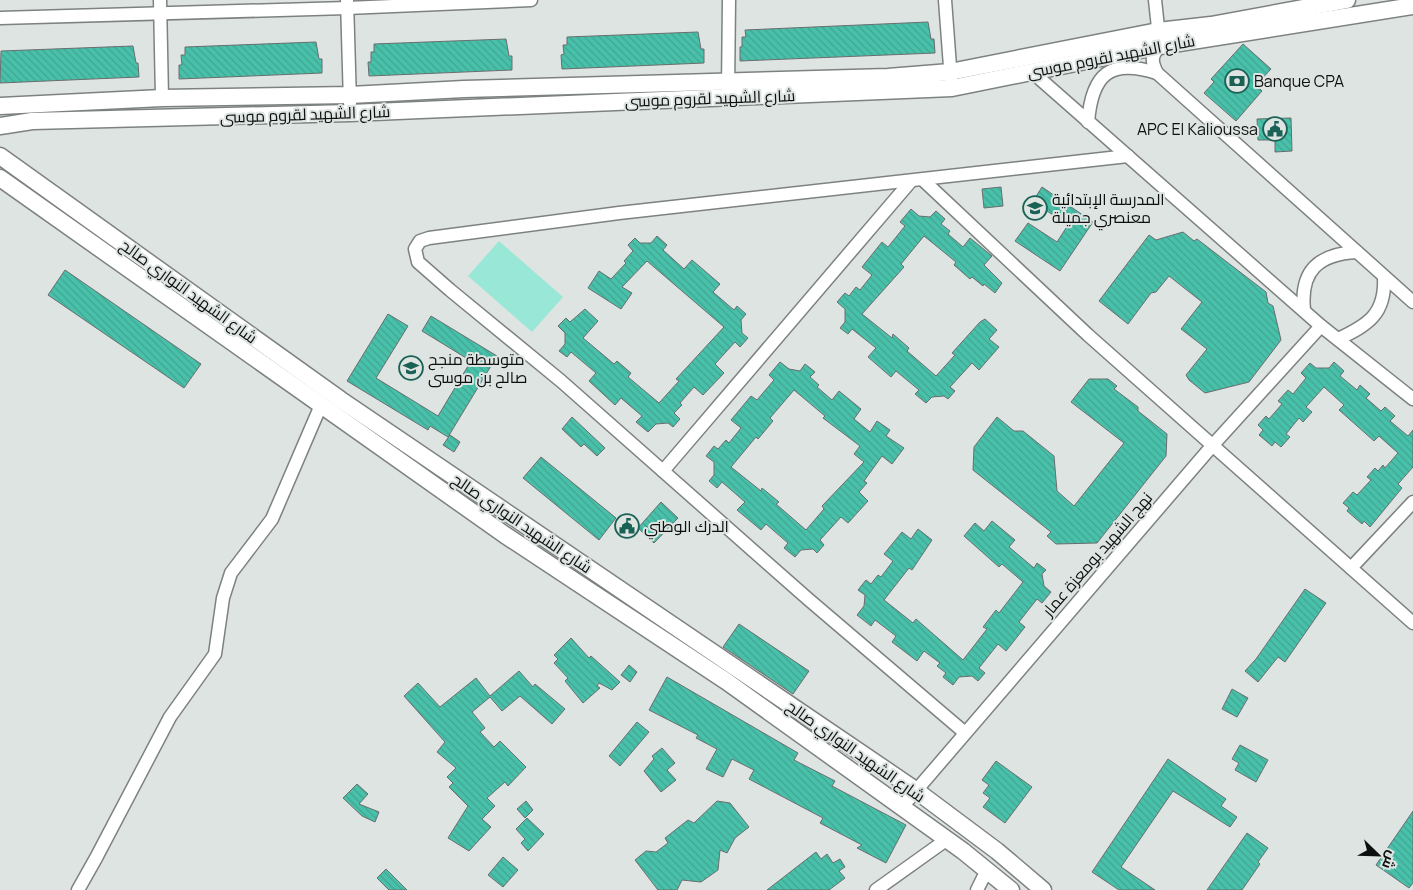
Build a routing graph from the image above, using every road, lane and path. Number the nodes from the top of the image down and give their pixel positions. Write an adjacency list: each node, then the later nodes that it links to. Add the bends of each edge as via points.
1 (160, 0): 10 (street)
2 (531, 0): 7 (street)
3 (729, 0): 17 (street)
4 (945, 0): 16 (street)
5 (1155, 0): 12 (street)
6 (1348, 0): 9 (street, شارع الشهيد لقروم موسى)
7 (347, 4): 10 (street); 18 (street)
8 (1413, 6): 9 (street, شارع الشهيد لقروم موسى)
9 (1293, 11): 12 (street, شارع الشهيد لقروم موسى)
10 (160, 14): 11 (street); 19 (street)
11 (0, 18)
12 (1159, 38): 13 (street); 14 (street, شارع الشهيد لقروم موسى); 15 (street, via 1152,54); 16 (street, شارع الشهيد لقروم موسى)
13 (1124, 66): 15 (street); 22 (street, via 1106,74 1096,85)
14 (1030, 71): 16 (street, شارع الشهيد لقروم موسى); 22 (street)
15 (1157, 73): 28 (street)
16 (951, 80): 17 (street, شارع الشهيد لقروم موسى)
17 (728, 89): 18 (street, شارع الشهيد لقروم موسى); 21 (street, شارع الشهيد لقروم موسى)
18 (350, 95): 19 (street, شارع الشهيد لقروم موسى); 21 (street)
19 (162, 98): 20 (street, شارع الشهيد لقروم موسى)
20 (0, 106)
21 (350, 113): 23 (street, شارع الشهيد لقروم موسى, via 32,121)
22 (1088, 122): 25 (street)
23 (0, 126)
24 (0, 156): 42 (street, شارع الشهيد النواري صالح, via 340,400)
25 (1128, 156): 27 (street); 31 (street)
26 (0, 178): 35 (street, شارع الشهيد النواري صالح)
27 (917, 181): 36 (street); 37 (street); 37 (street, via 467,233 429,238 417,244 418,262)
28 (1357, 252): 29 (street); 31 (street, via 1325,257 1315,266 1303,289)
29 (1384, 278): 30 (street); 33 (street, via 1385,288 1379,310 1367,323)
30 (1413, 302)
31 (1304, 310): 32 (street)
32 (1321, 326): 33 (street); 36 (street, نهج الشهيد بومعزة عمار)
33 (1338, 340): 34 (street)
34 (1413, 400)
35 (321, 405): 43 (street, شارع الشهيد النواري صالح, via 505,535 726,682); 46 (street, via 272,519 235,564 226,584 215,654 170,717)
36 (1212, 446): 39 (street); 41 (street, نهج الشهيد بومعزة عمار)
37 (663, 471): 41 (street)
38 (1413, 502): 39 (street)
39 (1351, 568): 40 (street)
40 (1413, 622)
41 (964, 732): 42 (street, نهج الشهيد بومعزة عمار)
42 (914, 790): 43 (street, نهج الشهيد بومعزة عمار); 50 (street, شارع الشهيد النواري صالح)
43 (902, 807): 44 (street, شارع الشهيد النواري صالح)
44 (946, 840): 45 (street, شارع الشهيد النواري صالح); 47 (street)
45 (987, 870): 48 (street); 49 (street, شارع الشهيد النواري صالح)
46 (78, 890)
47 (876, 890)
48 (977, 890)
49 (1011, 890)
50 (1043, 890)

